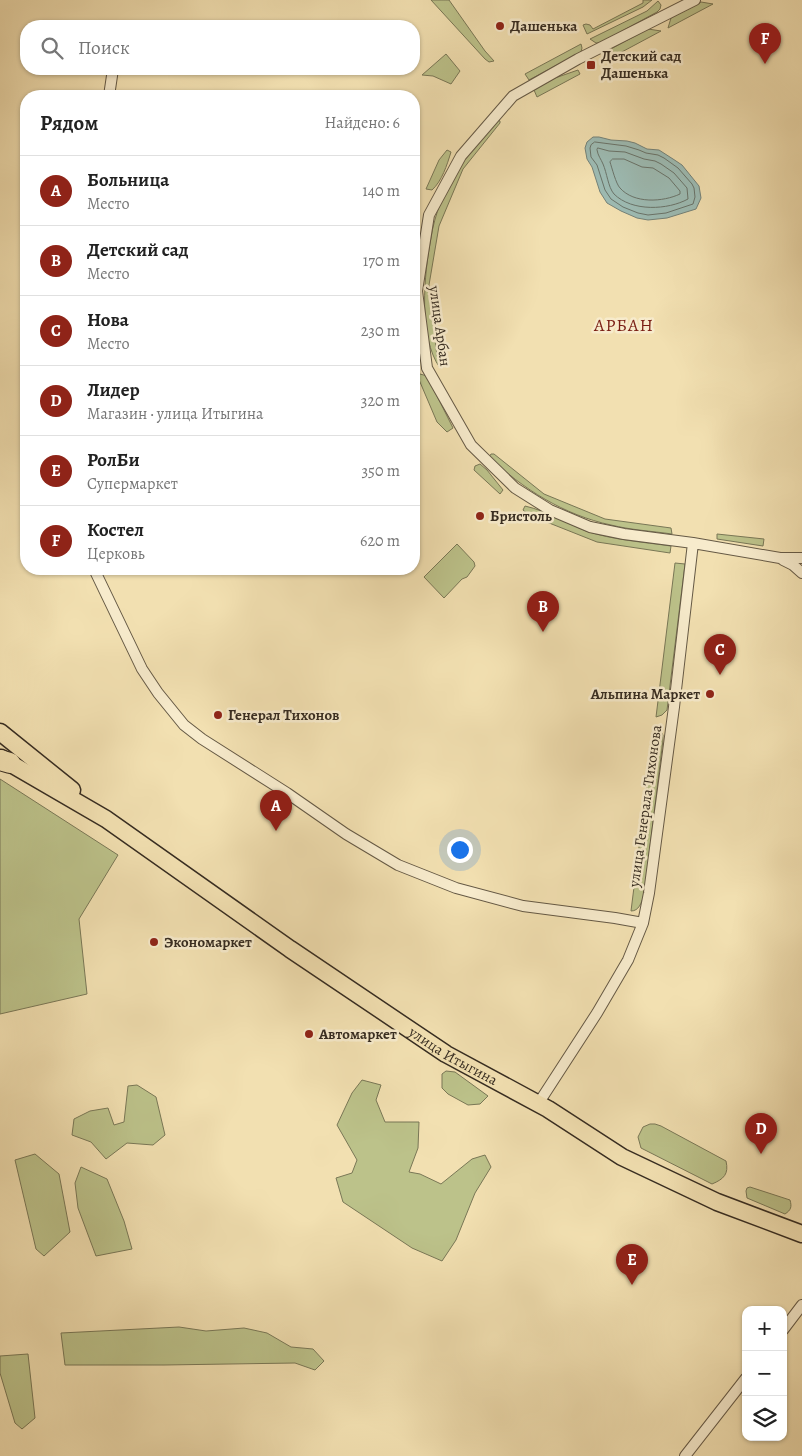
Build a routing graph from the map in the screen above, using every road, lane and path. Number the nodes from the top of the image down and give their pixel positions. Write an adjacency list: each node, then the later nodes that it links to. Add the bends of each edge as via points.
1 (695, 0): 4 (street, улица Арбан, via 513,96 461,156 429,215)
2 (112, 75): 3 (street)
3 (109, 90)
4 (420, 272)
5 (420, 314): 6 (street, улица Арбан, via 427,368 471,445 515,488 550,510 590,527)
6 (693, 543): 7 (street, улица Арбан); 14 (street, улица Генерала Тихонова, via 674,707)
7 (780, 558): 8 (street, улица Арбан); 9 (street)
8 (802, 558)
9 (802, 574)
10 (97, 575): 14 (street, via 142,669 184,724 346,834 398,865 456,888 522,906)
11 (0, 728): 13 (main road)
12 (0, 732): 13 (main road, улица Итыгина)
13 (7, 756): 15 (main road, улица Итыгина, via 106,819 446,1054)
14 (643, 923): 15 (street, улица Генерала Тихонова, via 628,960 598,1013)
15 (538, 1104): 16 (main road, улица Итыгина, via 630,1161 717,1202)
16 (802, 1234)
17 (802, 1306): 18 (street)
18 (787, 1325)
19 (742, 1383): 20 (street)
20 (685, 1456)

